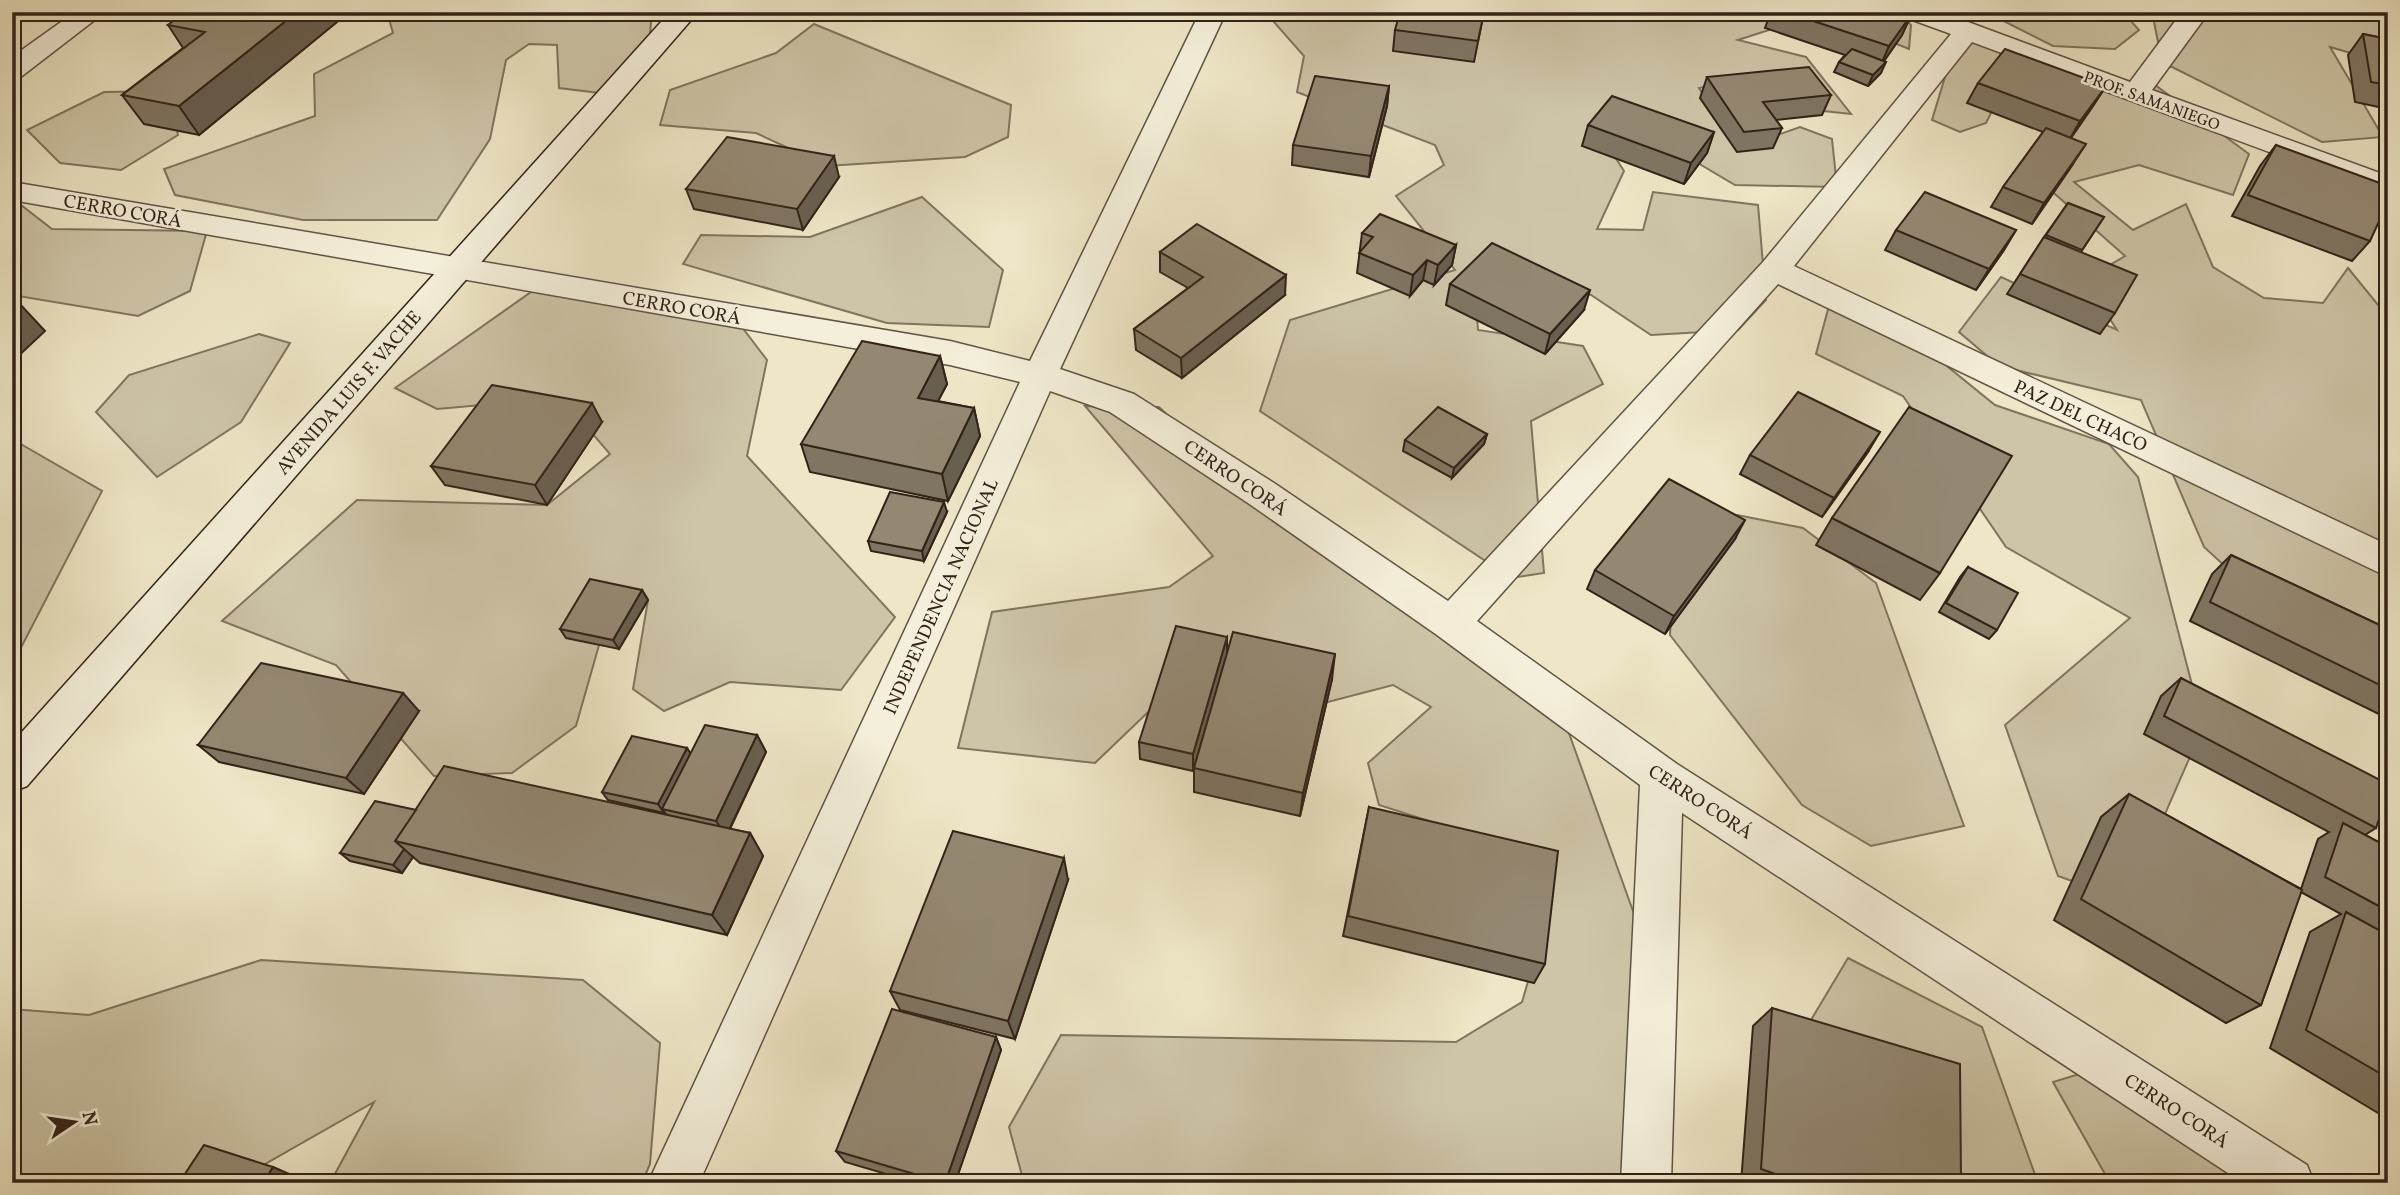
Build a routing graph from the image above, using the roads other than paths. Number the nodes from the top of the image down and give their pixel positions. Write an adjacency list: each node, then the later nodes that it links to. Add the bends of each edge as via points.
1 (92, 12): 7 (street)
2 (685, 12): 11 (street, AVENIDA LUIS F. VACHE)
3 (1213, 12): 13 (street, INDEPENDENCIA NACIONAL)
4 (1916, 12): 6 (street, PROF. SAMANIEGO)
5 (2196, 12): 8 (street)
6 (1968, 30): 8 (street, PROF. SAMANIEGO); 12 (street)
7 (12, 70)
8 (2135, 94): 9 (street, PROF. SAMANIEGO)
9 (2388, 187)
10 (12, 191): 11 (street, CERRO CORÁ)
11 (458, 267): 13 (street, CERRO CORÁ, via 950,353); 16 (street, AVENIDA LUIS F. VACHE)
12 (1774, 269): 14 (street, PAZ DEL CHACO); 15 (street)
13 (1040, 375): 15 (street, CERRO CORÁ, via 1122,403); 18 (street, INDEPENDENCIA NACIONAL)
14 (2388, 562)
15 (1451, 624): 17 (street, CERRO CORÁ)
16 (12, 773)
17 (1662, 777): 19 (street); 20 (street, CERRO CORÁ)
18 (673, 1183)
19 (1646, 1183)
20 (2288, 1183)

